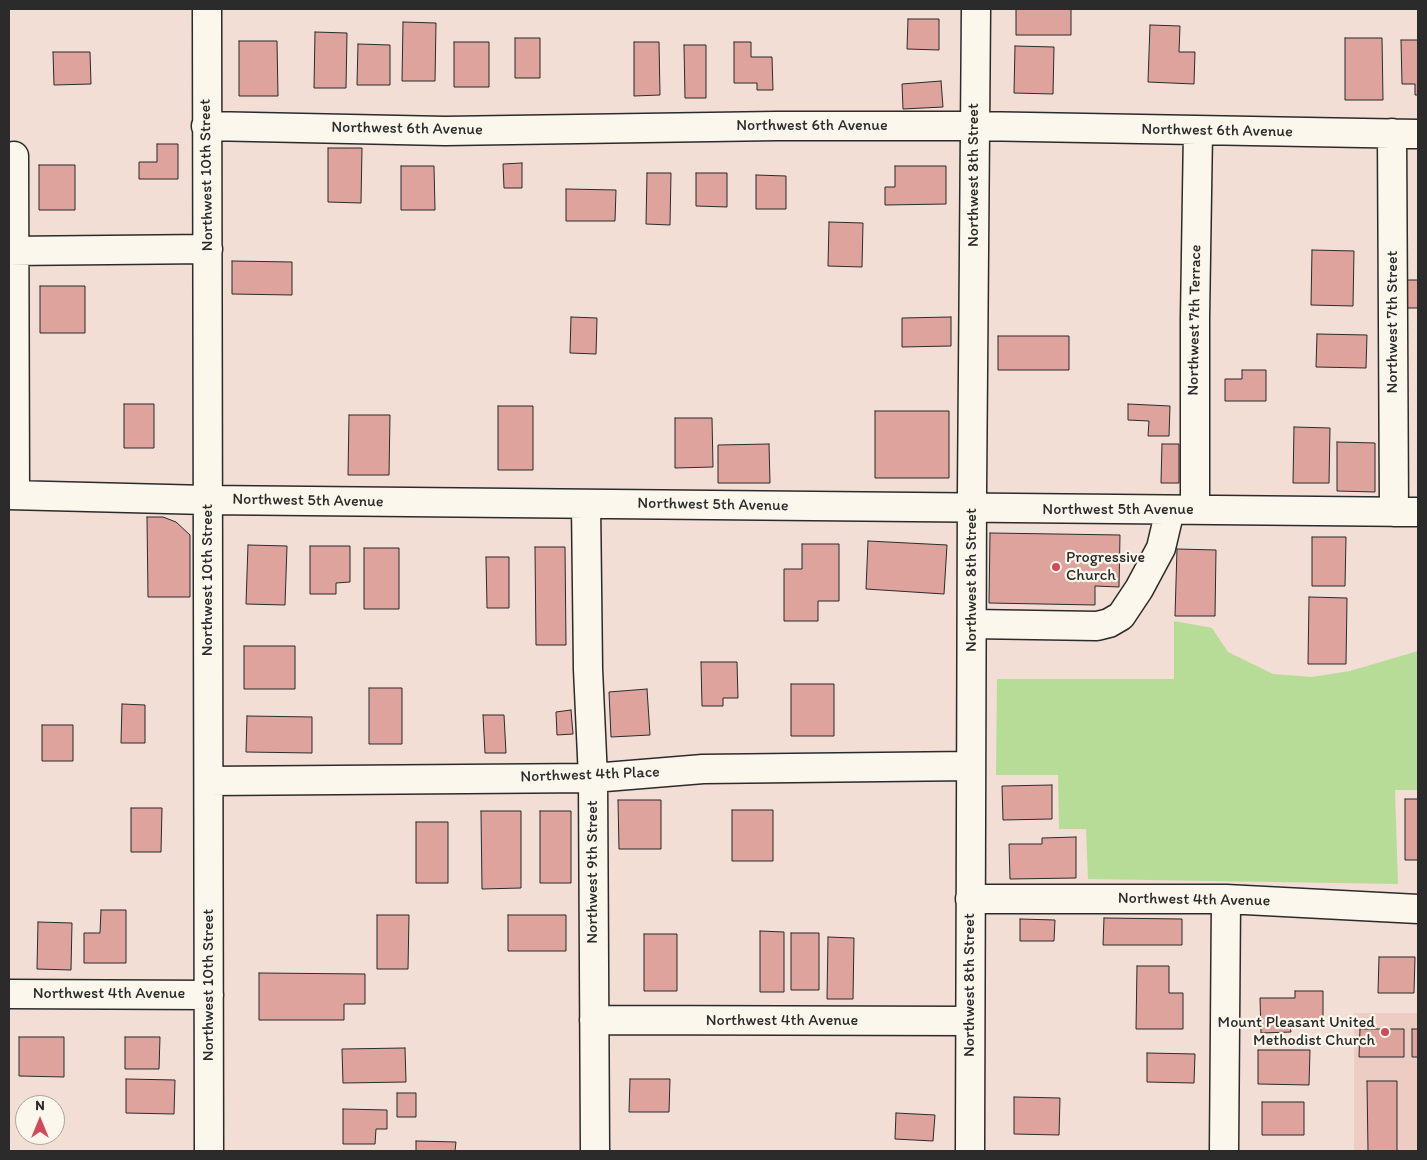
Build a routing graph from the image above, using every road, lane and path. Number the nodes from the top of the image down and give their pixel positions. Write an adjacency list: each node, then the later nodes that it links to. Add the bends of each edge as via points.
1 (207, 9): 3 (street, Northwest 10th Street)
2 (976, 9): 4 (street, Northwest 8th Street)
3 (206, 126): 4 (street, Northwest 6th Avenue, via 445,131); 8 (street, Northwest 10th Street)
4 (974, 126): 5 (street, Northwest 6th Avenue); 13 (street, Northwest 8th Street)
5 (1198, 131): 6 (street, Northwest 6th Avenue); 14 (street, Northwest 7th Terrace, via 1195,316)
6 (1405, 133): 15 (street, Northwest 7th Street)
7 (14, 156): 9 (street)
8 (208, 249): 9 (street); 11 (street, Northwest 10th Street)
9 (12, 251): 10 (street)
10 (12, 495): 11 (street, Northwest 5th Avenue)
11 (207, 500): 12 (street, Northwest 5th Avenue); 19 (street, Northwest 10th Street)
12 (586, 504): 13 (street, Northwest 5th Avenue); 18 (street, Northwest 9th Street)
13 (972, 509): 14 (street, Northwest 5th Avenue); 16 (street, Northwest 8th Street)
14 (1182, 510): 15 (street, Northwest 5th Avenue); 16 (street, Northwest 7th Terrace, via 1139,589 1121,616 1109,623 1097,626)
15 (1406, 512)
16 (972, 624): 17 (street, Northwest 8th Street)
17 (971, 766): 18 (street, Northwest 4th Place, via 703,769); 20 (street, Northwest 8th Street)
18 (593, 778): 19 (street, Northwest 4th Place); 25 (street, Northwest 9th Street)
19 (209, 781): 24 (street, Northwest 10th Street)
20 (970, 898): 21 (street, Northwest 4th Avenue); 26 (street, Northwest 8th Street)
21 (1226, 899): 22 (street, Northwest 4th Avenue); 30 (street)
22 (1418, 909)
23 (9, 994): 24 (street, Northwest 4th Avenue)
24 (208, 995): 27 (street, Northwest 10th Street)
25 (594, 1020): 26 (street, Northwest 4th Avenue); 28 (street, Northwest 9th Street)
26 (970, 1021): 29 (street, Northwest 8th Street)
27 (209, 1151)
28 (595, 1151)
29 (970, 1151)
30 (1224, 1151)

